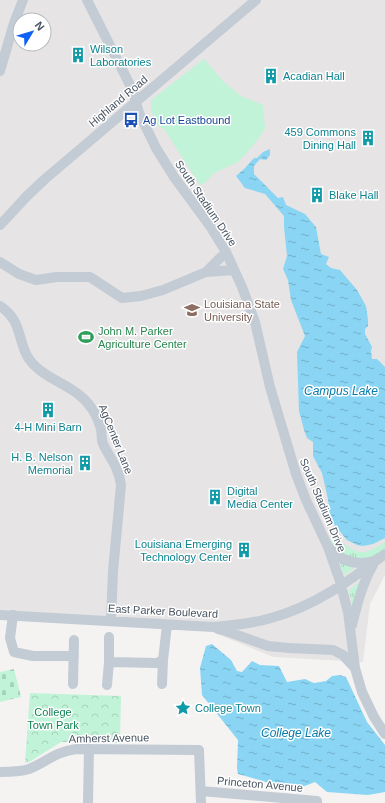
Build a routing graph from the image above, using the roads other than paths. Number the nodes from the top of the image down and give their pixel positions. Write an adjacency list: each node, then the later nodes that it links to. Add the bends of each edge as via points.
1 (23, 0): 4 (street)
2 (87, 0): 5 (street, South Stadium Drive, via 133,91)
3 (256, 0): 5 (street, Highland Road)
4 (0, 71)
5 (136, 102): 6 (street, Highland Road, via 45,179); 7 (street, South Stadium Drive, via 138,113 156,148)
6 (0, 225)
7 (226, 252): 9 (street, South Stadium Drive); 10 (street)
8 (0, 262): 10 (street, via 19,274 36,280 90,277 122,298 163,290)
9 (234, 270): 10 (street); 12 (street, South Stadium Drive, via 255,322 270,387 296,474)
10 (206, 272)
11 (0, 306): 18 (street, AgCenter Lane, via 15,322 25,353 35,367 77,393 94,410 102,442 120,478)
12 (328, 547): 14 (street, via 335,554 351,562); 15 (street, South Stadium Drive)
13 (385, 554): 14 (street, East Parker Boulevard)
14 (376, 561): 15 (street, East Parker Boulevard); 21 (street, via 360,594)
15 (341, 585): 20 (street, East Parker Boulevard, via 296,610 272,618 236,625); 21 (street, South Stadium Drive)
16 (0, 615): 17 (street, East Parker Boulevard)
17 (13, 615): 18 (street, East Parker Boulevard); 24 (street, via 10,638 14,652 33,656)
18 (112, 620): 19 (street, East Parker Boulevard)
19 (167, 625): 20 (street, East Parker Boulevard); 25 (street)
20 (204, 626): 27 (street, via 268,646 333,650 343,655)
21 (351, 629): 27 (street, South Stadium Drive)
22 (109, 637): 26 (street)
23 (74, 640): 24 (street)
24 (74, 656): 28 (street)
25 (163, 660): 26 (street, via 157,663); 29 (street)
26 (109, 662): 30 (street)
27 (355, 668): 31 (street, South Stadium Drive, via 366,702)
28 (73, 684)
29 (162, 684)
30 (107, 685)
31 (385, 734)
32 (89, 748): 33 (street, Amherst Avenue, via 66,750 17,772); 34 (street, Amherst Avenue, via 199,750); 36 (street)
33 (0, 772)
34 (201, 791): 35 (street, Princeton Avenue); 37 (street)
35 (317, 802)
36 (88, 803)
37 (201, 803)

